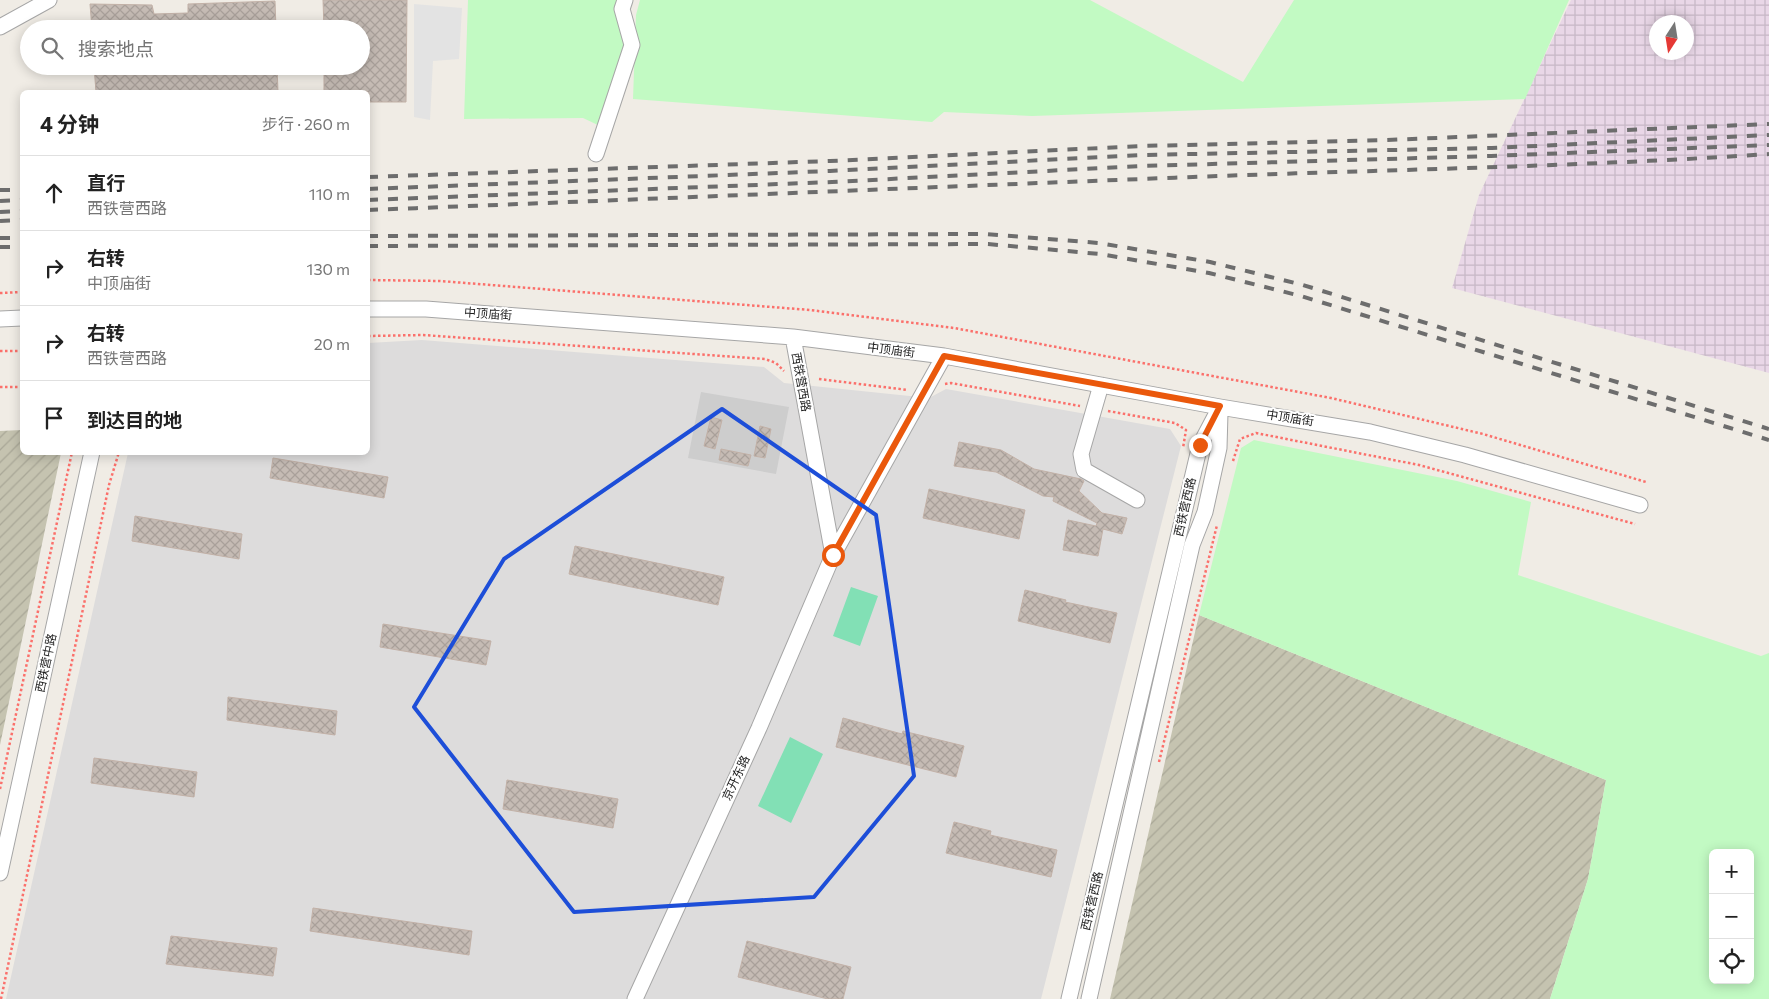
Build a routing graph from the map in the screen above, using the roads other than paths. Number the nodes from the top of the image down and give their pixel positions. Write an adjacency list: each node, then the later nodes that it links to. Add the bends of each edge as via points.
1 (49, 0): 3 (street)
2 (624, 0): 4 (street, via 622,9 632,45)
3 (0, 27)
4 (596, 154)
5 (370, 309): 8 (street, 中顶庙街, via 426,309)
6 (20, 318): 7 (street)
7 (0, 319)
8 (793, 338): 9 (street, 中顶庙街); 15 (street, 西铁营西路)
9 (944, 356): 10 (street, 中顶庙街); 15 (street)
10 (1101, 385): 11 (street, 中顶庙街); 13 (street, via 1081,454 1084,470)
11 (1220, 406): 14 (street, 中顶庙街, via 1370,432 1465,455); 18 (street, 西铁营西路, via 1200,445); 19 (street, 西铁营西路, via 1219,448 1204,512 1192,545)
12 (91, 455): 16 (street, 西铁营中路)
13 (1137, 500)
14 (1640, 505)
15 (833, 555): 17 (street, 京开东路, via 759,728)
16 (0, 873)
17 (635, 999)
18 (1069, 999)
19 (1089, 999)

